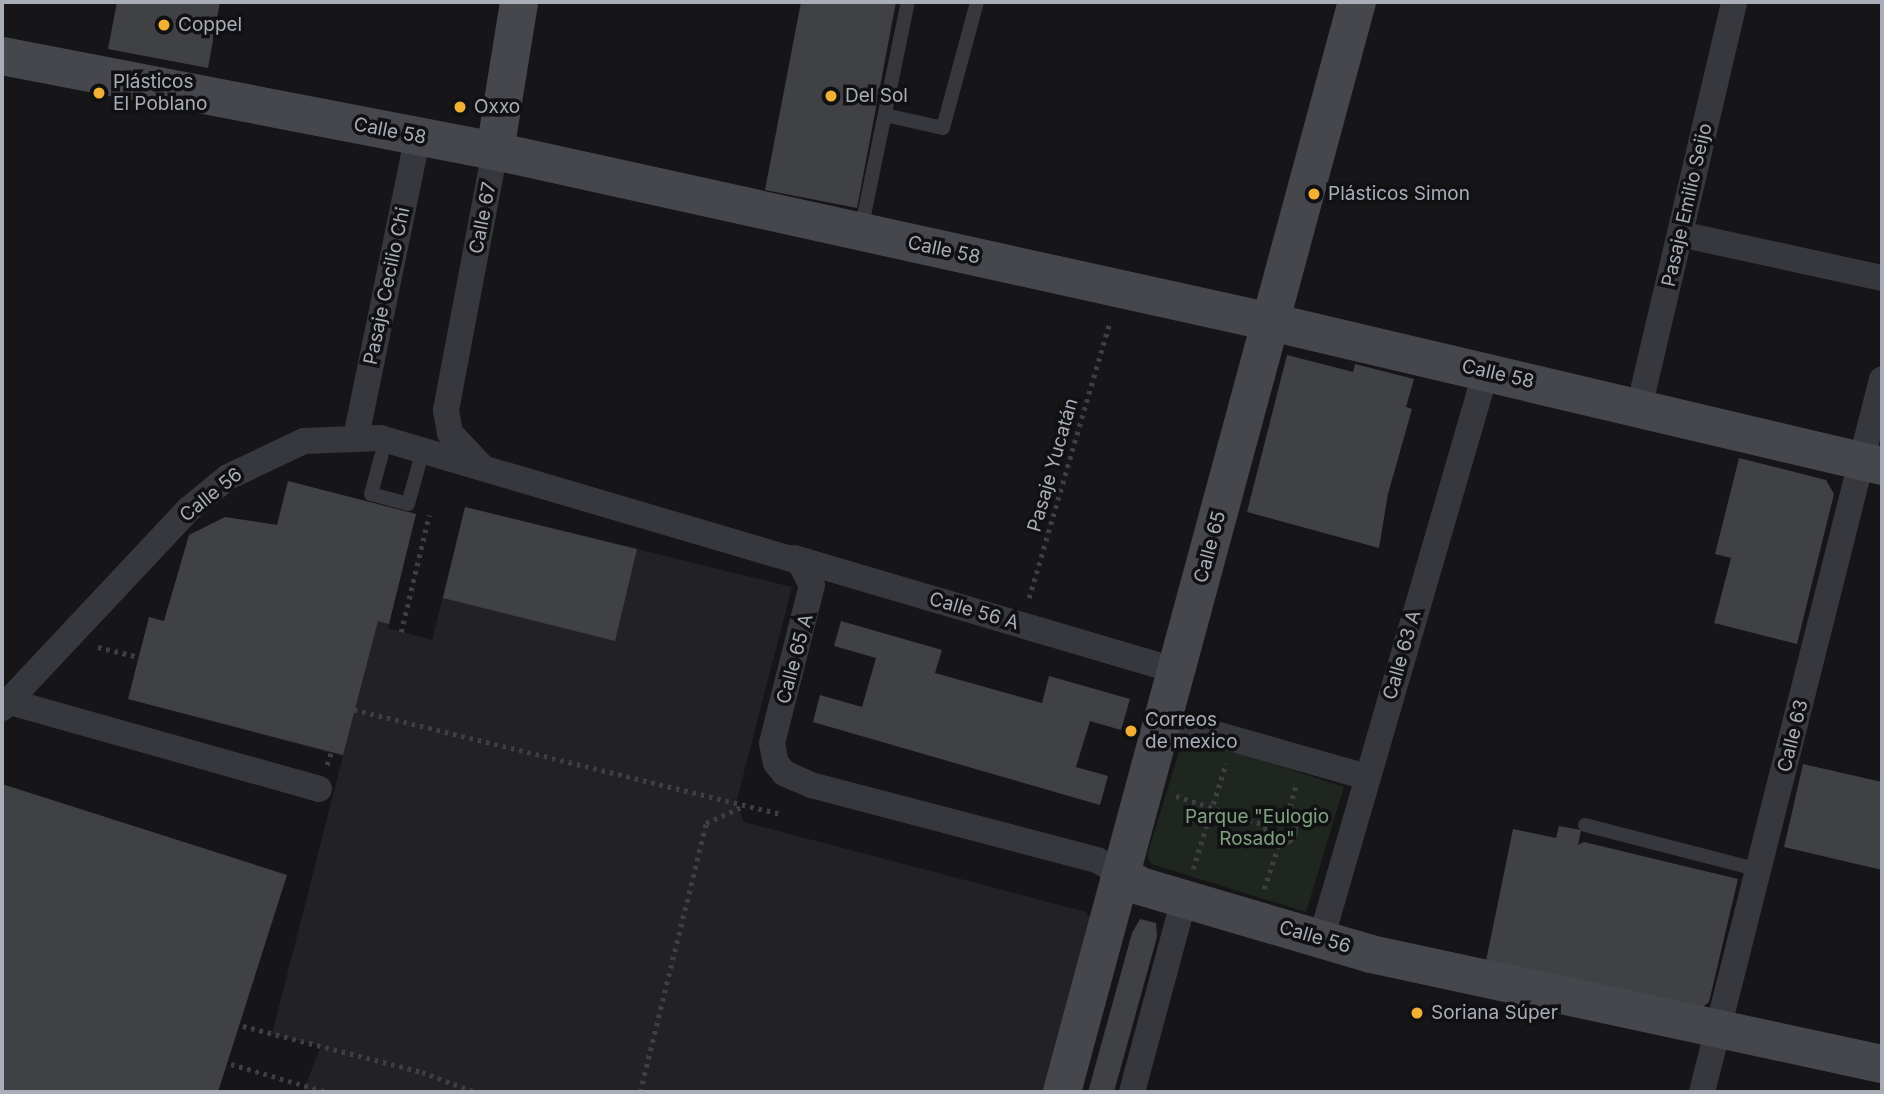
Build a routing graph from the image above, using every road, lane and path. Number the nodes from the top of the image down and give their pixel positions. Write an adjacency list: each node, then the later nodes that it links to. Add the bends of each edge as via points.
1 (519, 2): 9 (main road, Calle 67)
2 (908, 2): 7 (lane)
3 (977, 2): 7 (lane, via 943,128)
4 (1357, 2): 14 (main road, Calle 65)
5 (1734, 2): 11 (street, Pasaje Emilio Seijo)
6 (2, 56): 8 (main road, Calle 58)
7 (885, 115): 10 (lane)
8 (418, 136): 9 (main road, Calle 58); 19 (street, Pasaje Cecilio Chi)
9 (495, 151): 10 (main road, Calle 58); 18 (street, Calle 67, via 446,410)
10 (860, 232): 14 (main road, Calle 58)
11 (1680, 234): 12 (street); 17 (street, Pasaje Emilio Seijo)
12 (1882, 278)
13 (1112, 313): 26 (path, Pasaje Yucatán)
14 (1271, 321): 15 (main road, Calle 58); 32 (main road, Calle 65)
15 (1486, 371): 17 (main road, Calle 58); 35 (street, Calle 63 A)
16 (1882, 379): 22 (street, Calle 63)
17 (1639, 408): 22 (main road, Calle 58)
18 (450, 433): 23 (street, Calle 56)
19 (356, 437): 20 (street, Calle 56); 30 (street, Calle 56, via 284,447 228,477 189,509)
20 (386, 439): 21 (street, Calle 56); 21 (lane, via 372,494 408,504)
21 (423, 450): 23 (street, Calle 56)
22 (1873, 464): 46 (street, Calle 63)
23 (488, 472): 25 (street, Calle 56)
24 (433, 500): 27 (path)
25 (799, 562): 26 (street, Calle 56 A); 33 (street, Calle 65 A, via 812,585 810,603)
26 (1021, 625): 29 (street, Calle 56 A)
27 (401, 632)
28 (98, 647): 31 (path)
29 (1155, 664)
30 (6, 705): 37 (street)
31 (345, 707): 37 (path); 39 (path)
32 (1163, 719): 35 (street); 47 (main road, Calle 65)
33 (772, 753): 47 (street, Calle 56, via 784,773 811,785 1097,860)
34 (1228, 756): 40 (path)
35 (1367, 777): 50 (street, Calle 63 A)
36 (1299, 778): 42 (path)
37 (318, 789)
38 (1171, 794): 40 (path)
39 (745, 805): 41 (path); 57 (path, via 706,824)
40 (1212, 808): 43 (path); 48 (path)
41 (781, 814)
42 (1287, 815): 43 (path, via 1273,815); 45 (path, via 1297,832 1292,842)
43 (1265, 825): 45 (path, via 1268,841)
44 (1586, 825): 46 (lane)
45 (1278, 846): 49 (path)
46 (1759, 870): 52 (street, Calle 63)
47 (1121, 874): 48 (main road, Calle 56, via 1140,886); 58 (main road, Calle 65)
48 (1188, 886): 50 (main road, Calle 56); 59 (street)
49 (1262, 896)
50 (1321, 939): 52 (main road, Calle 56)
51 (243, 1026): 56 (path, via 422,1072)
52 (1718, 1030): 54 (main road, Calle 56); 60 (street, Calle 63)
53 (231, 1064): 55 (path)
54 (1882, 1064)
55 (327, 1092)
56 (475, 1092)
57 (640, 1092)
58 (1062, 1092)
59 (1132, 1092)
60 (1702, 1092)

